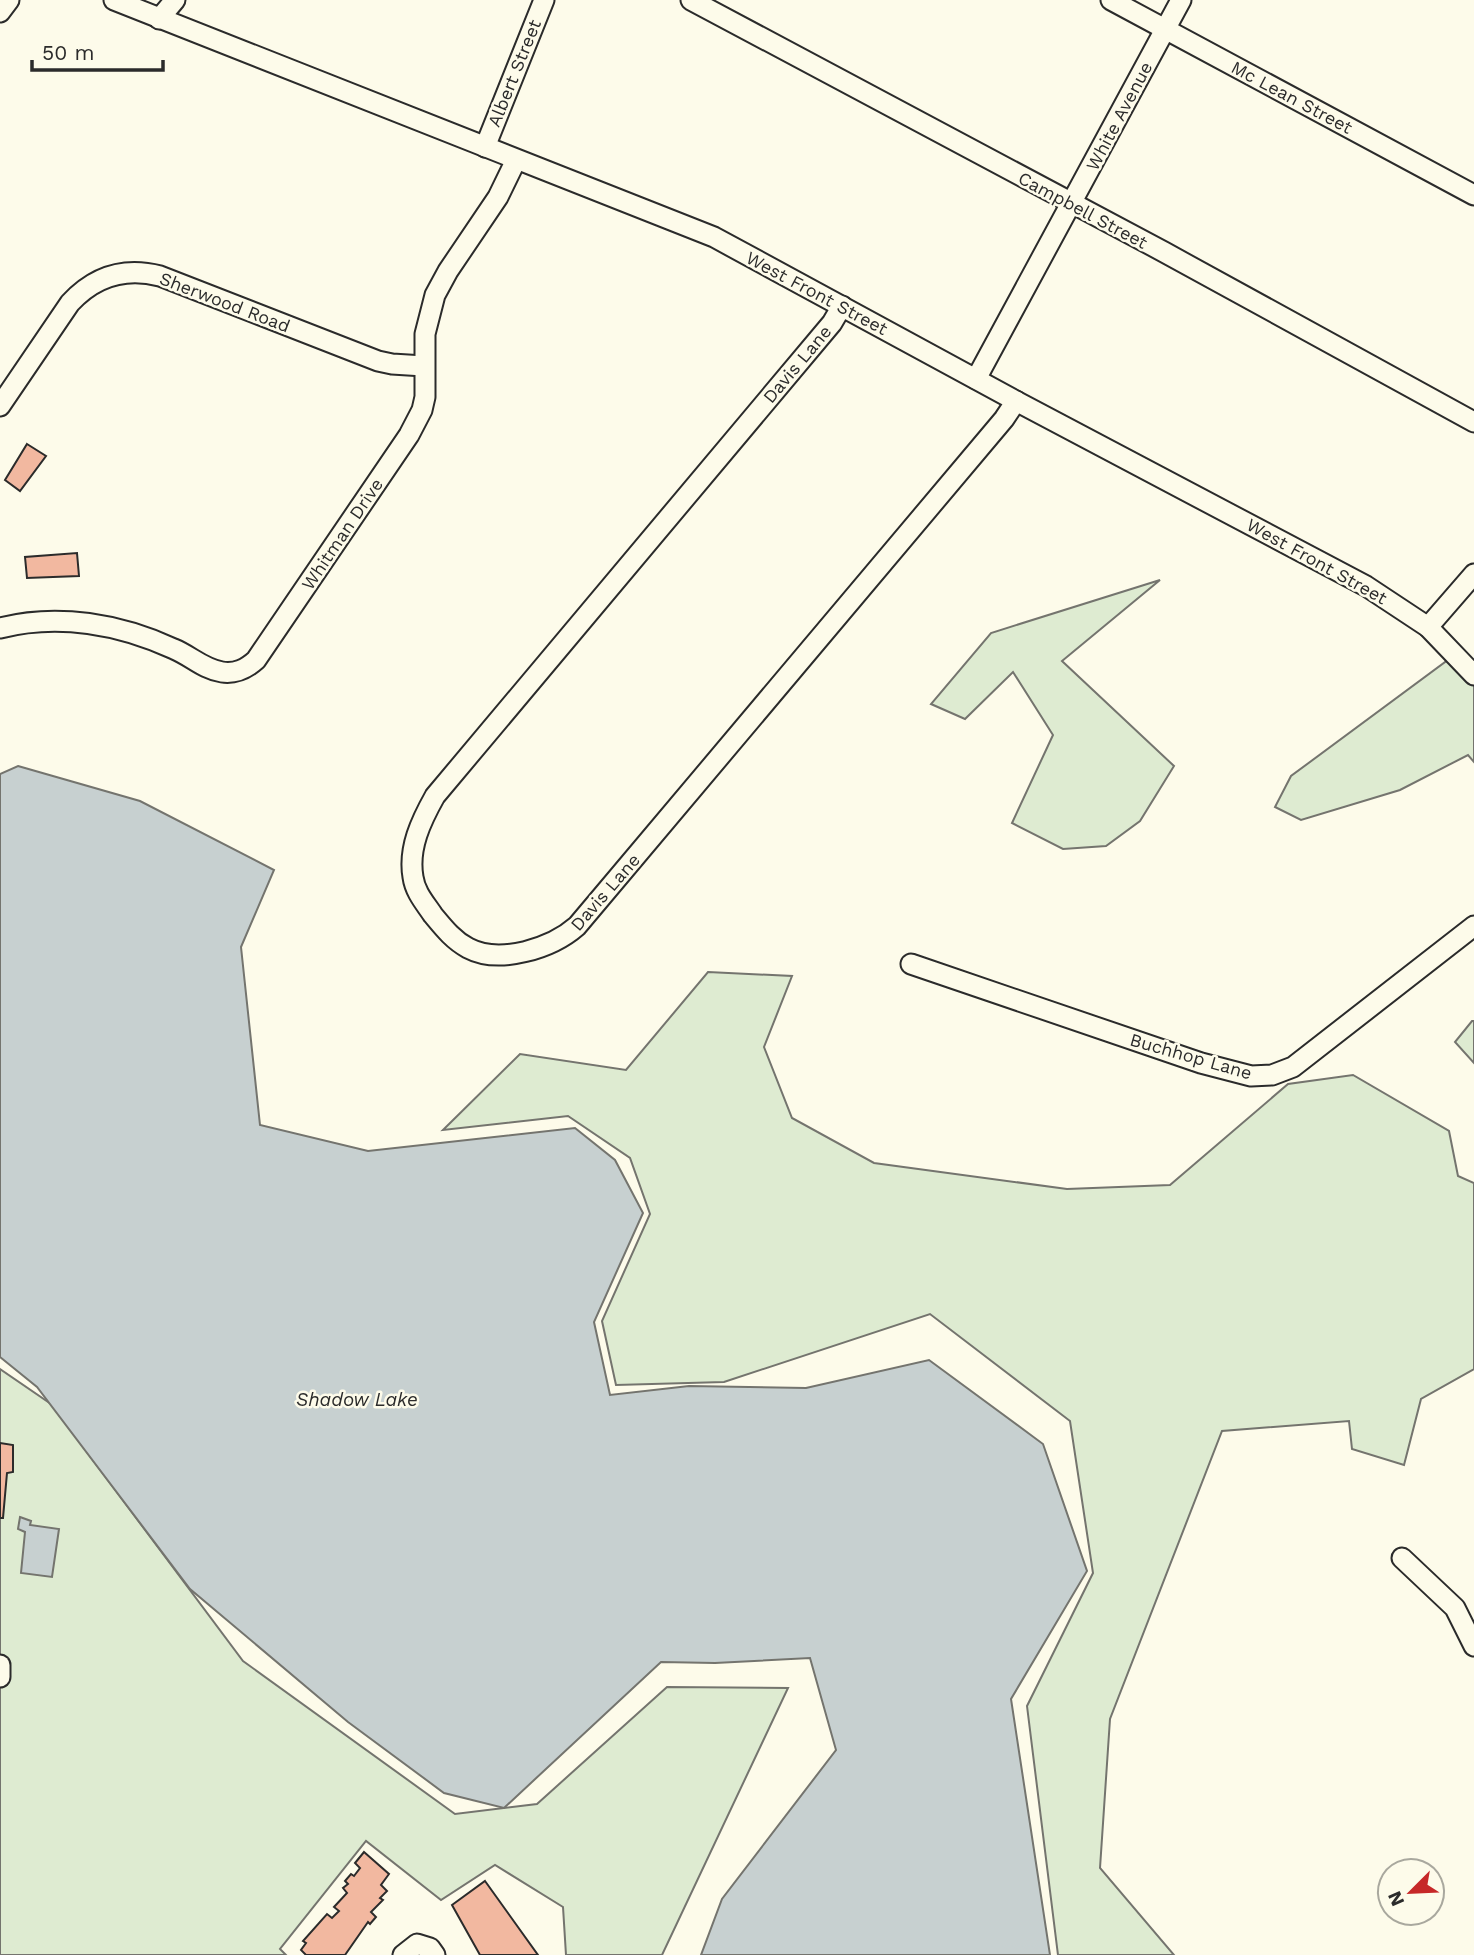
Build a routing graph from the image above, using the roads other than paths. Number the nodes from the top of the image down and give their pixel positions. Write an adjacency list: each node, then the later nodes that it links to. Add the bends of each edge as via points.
1 (9, 0): 8 (street)
2 (114, 0): 9 (street, West Front Street)
3 (174, 0): 9 (street)
4 (544, 0): 11 (street, Albert Street)
5 (691, 0): 14 (street, Campbell Street)
6 (1111, 0): 10 (street, Mc Lean Street)
7 (1181, 0): 10 (street, White Avenue)
8 (0, 12)
9 (159, 19): 11 (street, West Front Street)
10 (1165, 29): 13 (street, Mc Lean Street); 14 (street, White Avenue)
11 (485, 147): 12 (street, West Front Street)
12 (516, 160): 15 (street, West Front Street, via 706,233); 16 (street, Whitman Drive, via 498,197 435,295 425,334)
13 (1474, 195)
14 (1071, 204): 17 (street, White Avenue); 20 (street, Campbell Street)
15 (842, 306): 17 (street, West Front Street); 18 (street, Davis Lane, via 717,462 435,796 416,836 413,878 443,927 470,949 503,954 534,950 578,926)
16 (424, 366): 19 (street, Sherwood Road, via 378,360 160,276 129,272 94,282 80,292); 23 (street, Whitman Drive, via 425,397 409,435 247,668 225,673 207,669 176,649 117,628 78,622)
17 (976, 379): 18 (street, West Front Street)
18 (1016, 401): 22 (street, West Front Street, via 1366,586)
19 (0, 406)
20 (1474, 422)
21 (1474, 574): 22 (street)
22 (1429, 627): 24 (street, West Front Street)
23 (0, 628)
24 (1474, 675)
25 (1474, 926): 26 (street, Buchhop Lane, via 1293,1066 1272,1075 1251,1076 1201,1063)
26 (911, 964)
27 (1402, 1558): 28 (street, via 1455,1608)
28 (1474, 1646)
29 (0, 1665): 30 (street)
30 (0, 1677)
31 (403, 1955): 32 (street, via 417,1944)
32 (435, 1955)

